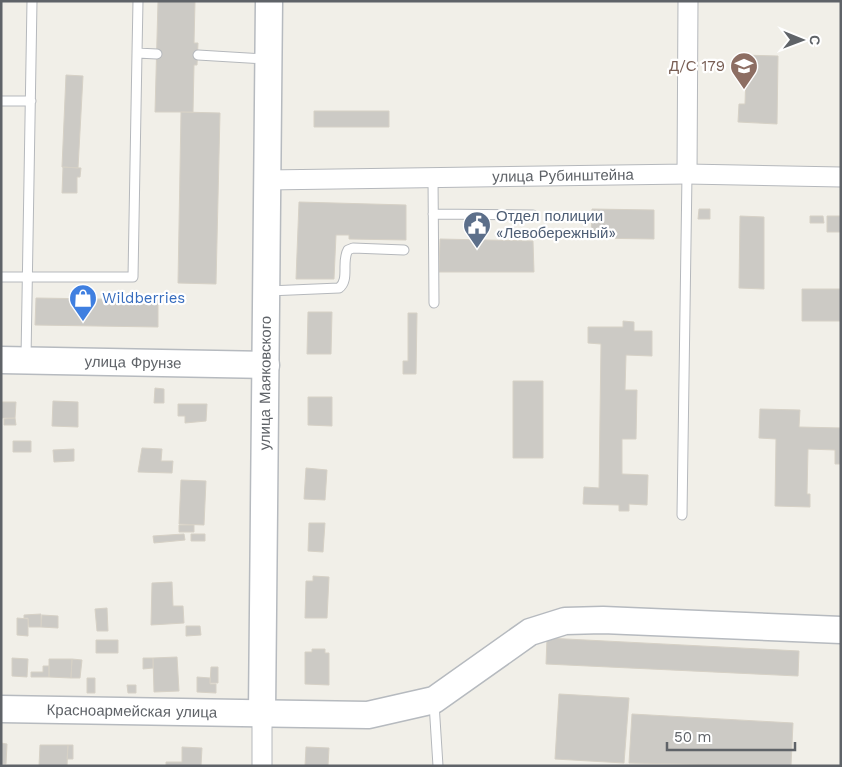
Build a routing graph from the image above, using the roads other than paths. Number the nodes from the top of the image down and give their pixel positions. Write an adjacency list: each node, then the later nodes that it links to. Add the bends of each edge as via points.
1 (32, 1): 10 (lane)
2 (138, 1): 5 (lane)
3 (269, 1): 8 (street, улица Маяковского)
4 (688, 1): 11 (street)
5 (137, 53): 6 (lane); 18 (lane, via 133,277)
6 (157, 54)
7 (198, 55): 8 (lane)
8 (268, 59): 14 (street, улица Маяковского)
9 (1, 101): 10 (lane)
10 (31, 101): 18 (lane)
11 (687, 174): 12 (street, улица Рубинштейна); 13 (street, улица Рубинштейна); 24 (lane)
12 (841, 177)
13 (433, 178): 14 (street, улица Рубинштейна); 15 (lane)
14 (267, 180): 20 (street, улица Маяковского)
15 (433, 214): 16 (lane); 21 (lane)
16 (533, 215)
17 (404, 250): 20 (lane, via 348,250 344,282 339,288)
18 (28, 277): 19 (lane); 22 (lane)
19 (1, 278)
20 (266, 291): 23 (street, улица Маяковского)
21 (434, 303)
22 (14, 360): 23 (street, улица Фрунзе)
23 (266, 365): 28 (street, улица Маяковского)
24 (682, 515)
25 (841, 630): 26 (street, via 565,621 530,632)
26 (434, 700): 28 (street, Красноармейская улица, via 368,715); 30 (lane)
27 (1, 709): 28 (street, Красноармейская улица)
28 (262, 713): 29 (street, улица Маяковского)
29 (262, 766)
30 (438, 766)

